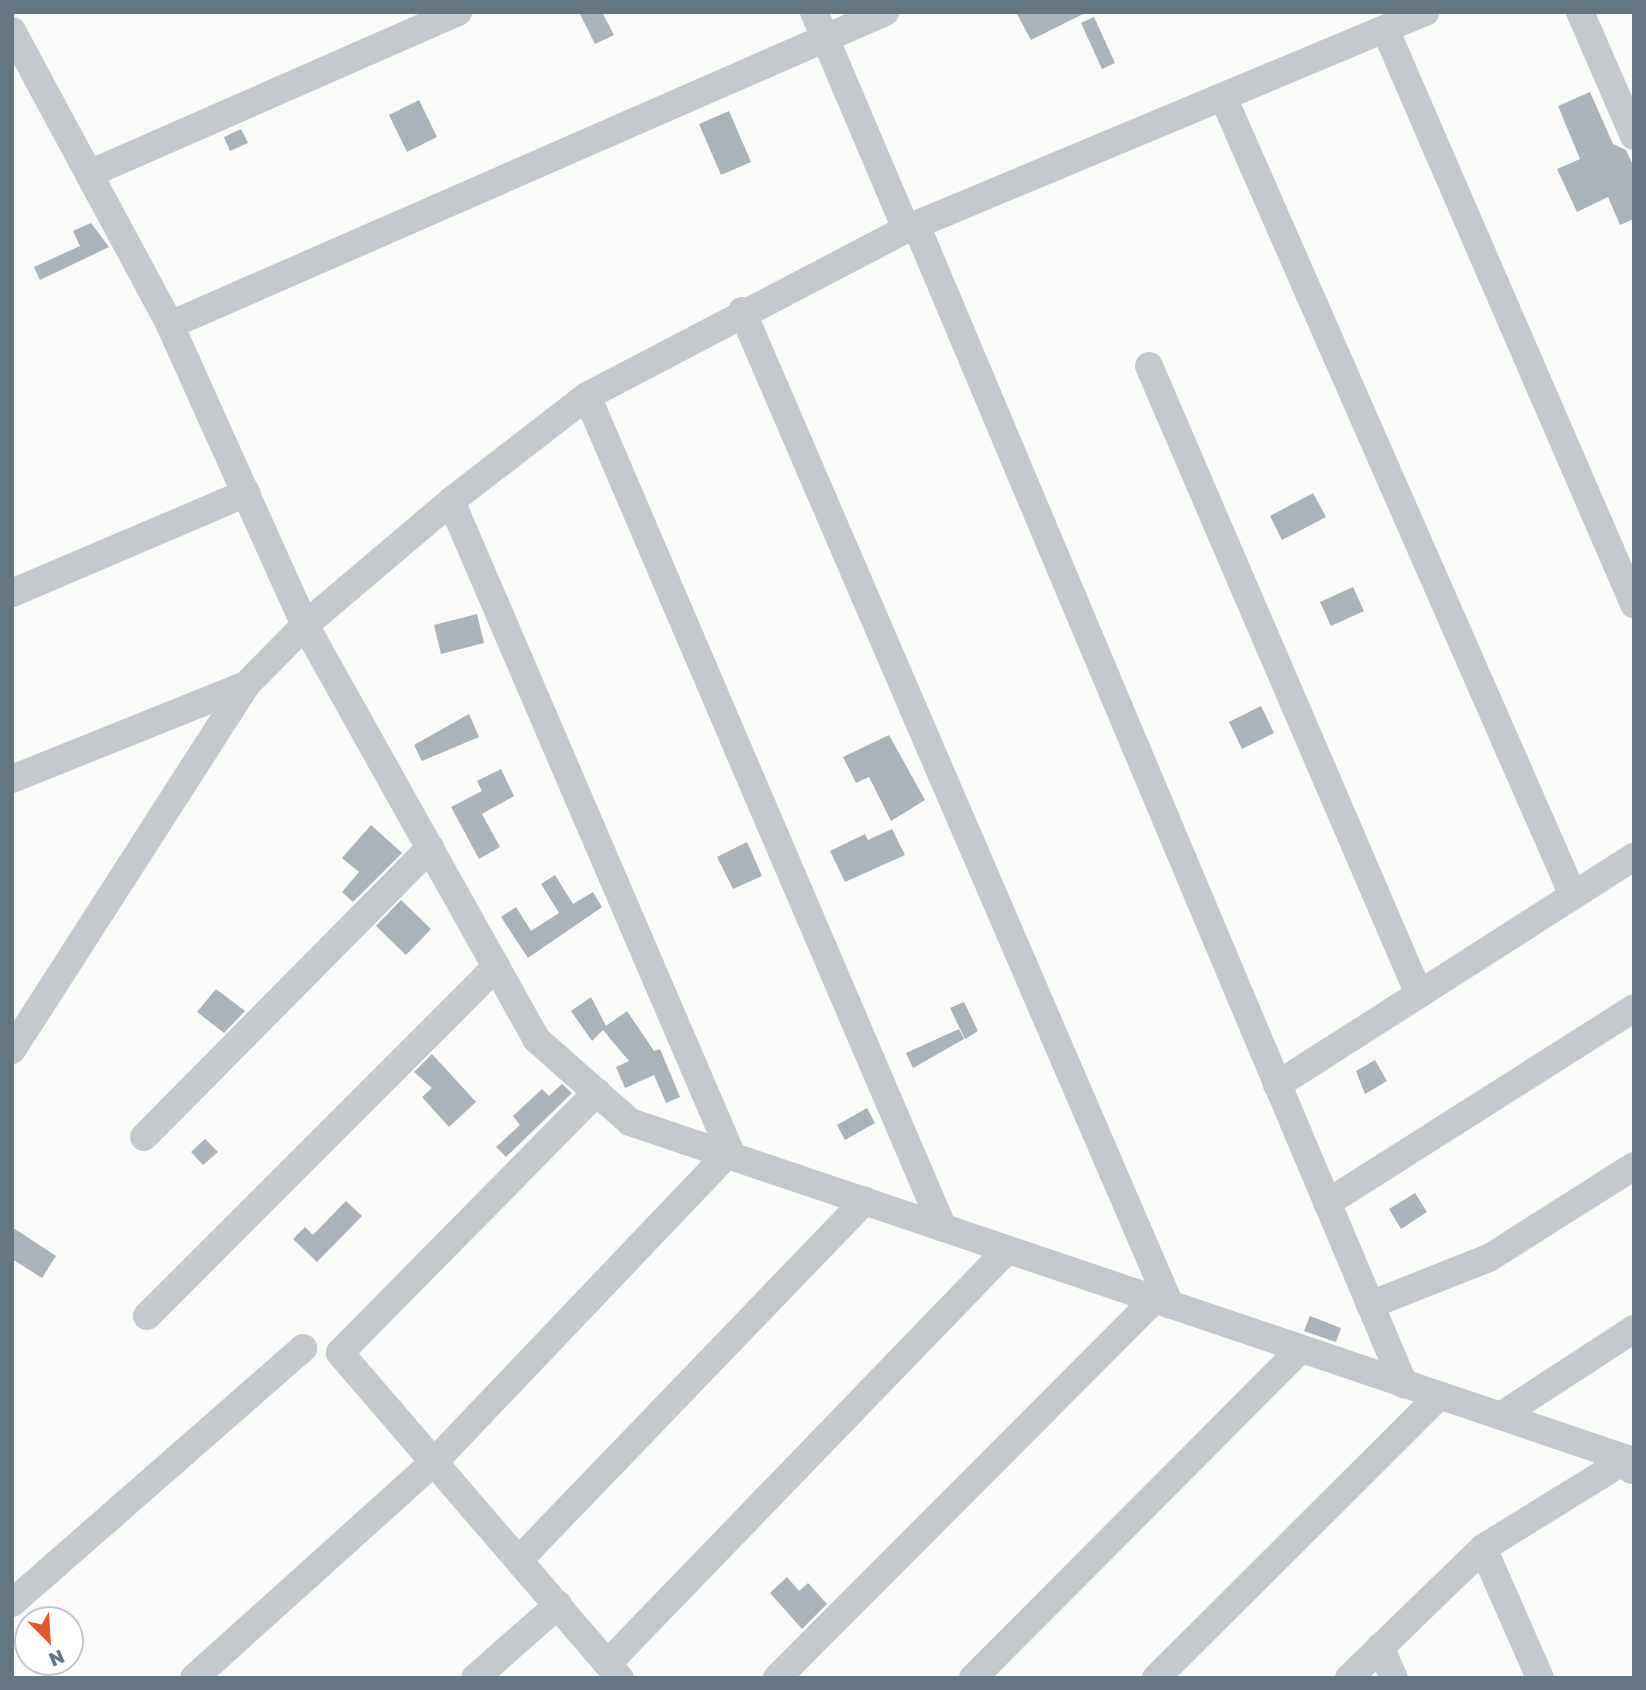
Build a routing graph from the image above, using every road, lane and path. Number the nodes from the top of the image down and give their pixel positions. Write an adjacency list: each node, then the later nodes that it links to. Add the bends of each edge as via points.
1 (27, 12): 7 (street)
2 (458, 12): 13 (street)
3 (814, 12): 10 (street)
4 (885, 12): 10 (street)
5 (1425, 12): 8 (street)
6 (1580, 12): 12 (street)
7 (12, 19)
8 (1385, 29): 11 (street); 22 (street)
9 (12, 31): 13 (street)
10 (825, 39): 14 (street); 16 (street)
11 (1223, 97): 14 (street); 28 (street)
12 (1634, 136)
13 (89, 174): 16 (street)
14 (911, 227): 15 (street); 33 (street)
15 (743, 312): 18 (street); 42 (street)
16 (170, 325): 19 (street)
17 (1149, 366): 30 (street)
18 (587, 396): 20 (street); 40 (street)
19 (247, 493): 21 (street); 23 (street)
20 (451, 501): 23 (street); 36 (street)
21 (12, 593)
22 (1634, 604)
23 (305, 625): 24 (street); 26 (street)
24 (246, 685): 25 (street); 32 (street)
25 (12, 779)
26 (430, 848): 29 (street); 35 (street)
27 (1634, 857): 28 (street)
28 (1573, 895): 30 (street)
29 (496, 967): 34 (street, via 536,1039); 44 (street)
30 (1419, 994): 33 (street)
31 (1634, 1008): 39 (street)
32 (12, 1050)
33 (1277, 1085): 39 (street)
34 (597, 1092): 36 (street, via 630,1122); 51 (street, via 343,1344 346,1360)
35 (144, 1138)
36 (730, 1151): 38 (street); 51 (street)
37 (1634, 1166): 43 (street, via 1489,1258)
38 (865, 1200): 40 (street); 54 (street)
39 (1327, 1203): 43 (street)
40 (943, 1228): 41 (street)
41 (1007, 1250): 42 (street); 58 (street)
42 (1162, 1303): 47 (street); 61 (street)
43 (1370, 1306): 48 (street)
44 (147, 1316)
45 (1634, 1329): 50 (street)
46 (303, 1348): 55 (street)
47 (1300, 1350): 48 (street); 62 (street)
48 (1404, 1385): 49 (street)
49 (1439, 1396): 50 (street); 63 (street)
50 (1502, 1415): 52 (street)
51 (435, 1461): 54 (street); 59 (street)
52 (1632, 1465): 53 (street)
53 (1483, 1548): 57 (street); 66 (street)
54 (519, 1560): 56 (street)
55 (12, 1603)
56 (558, 1605): 58 (street); 60 (street)
57 (1380, 1647): 64 (street); 65 (street)
58 (614, 1671)
59 (194, 1678)
60 (475, 1678)
61 (777, 1678)
62 (973, 1678)
63 (1156, 1678)
64 (1349, 1678)
65 (1394, 1678)
66 (1540, 1678)

